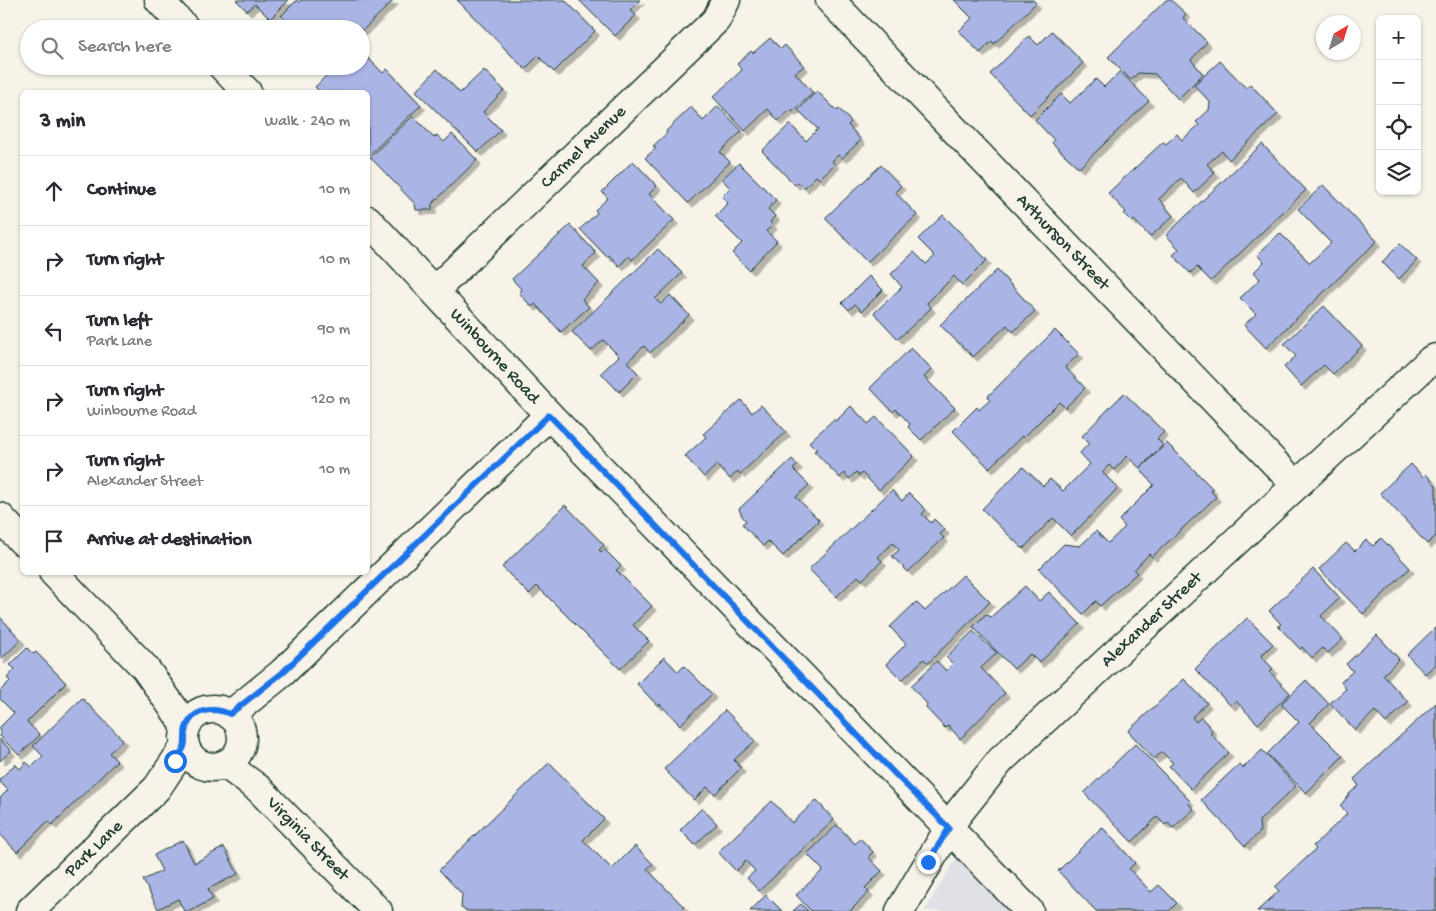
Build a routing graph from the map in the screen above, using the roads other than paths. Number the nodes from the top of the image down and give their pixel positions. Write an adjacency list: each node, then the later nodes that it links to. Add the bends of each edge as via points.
1 (159, 0): 4 (street)
2 (726, 0): 8 (street, Carmel Avenue, via 716,20)
3 (830, 0): 11 (street, Arthurson Street)
4 (178, 20)
5 (231, 75): 6 (street)
6 (245, 90)
7 (370, 222): 8 (street, Winbourne Road)
8 (434, 290): 10 (street, Winbourne Road)
9 (1436, 358): 11 (street, Alexander Street)
10 (549, 415): 15 (street, Park Lane); 16 (street, Winbourne Road, via 894,773)
11 (1296, 485): 16 (street, Alexander Street, via 1000,761)
12 (0, 517): 13 (street)
13 (20, 538)
14 (56, 575): 15 (street, Virginia Street)
15 (213, 739): 17 (street, Park Lane, via 157,788); 18 (street, Virginia Street)
16 (950, 821): 19 (street, Alexander Street); 20 (street, Winbourne Road)
17 (30, 911)
18 (378, 911)
19 (900, 911)
20 (1029, 911)

